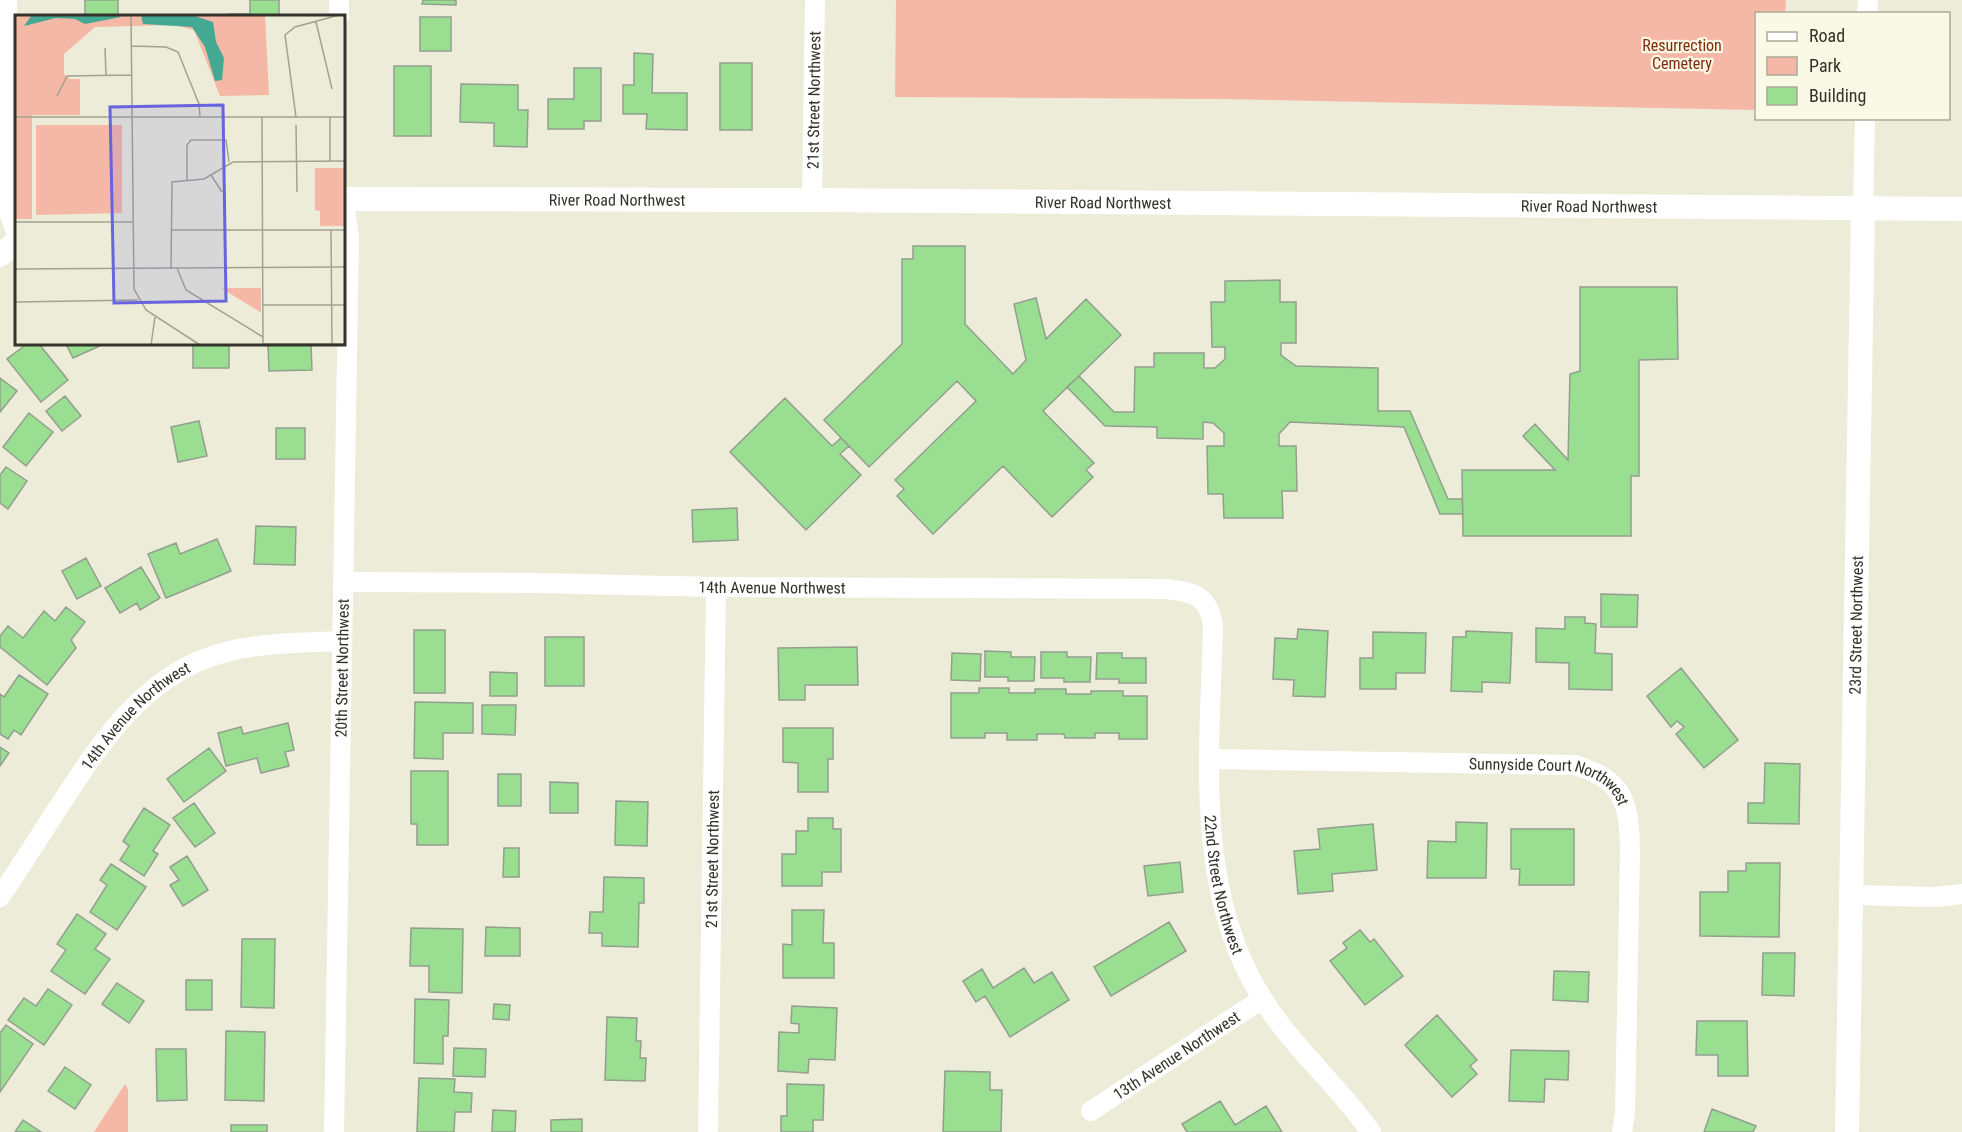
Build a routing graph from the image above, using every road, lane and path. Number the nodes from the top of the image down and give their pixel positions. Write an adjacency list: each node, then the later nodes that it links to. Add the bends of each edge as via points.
1 (7, 0): 9 (street, via 4,179 5,201)
2 (815, 0): 5 (street, 21st Street Northwest)
3 (1865, 120): 6 (street, 23rd Street Northwest)
4 (345, 199): 5 (street, River Road Northwest)
5 (812, 200): 6 (street, River Road Northwest)
6 (1863, 209): 7 (street, River Road Northwest); 18 (street, 23rd Street Northwest)
7 (1962, 209)
8 (345, 211): 12 (street, 20th Street Northwest, via 349,237)
9 (15, 229)
10 (15, 244): 11 (street)
11 (0, 255)
12 (343, 582): 13 (street, 14th Avenue Northwest); 15 (street, 20th Street Northwest)
13 (716, 587): 14 (street, 14th Avenue Northwest, via 1166,589); 23 (street, 21st Street Northwest)
14 (1199, 596): 16 (street, 22nd Street Northwest, via 1212,614 1213,626)
15 (341, 641): 19 (street, 14th Avenue Northwest, via 243,648 197,662 144,697 92,755); 22 (street, 20th Street Northwest)
16 (1210, 759): 20 (street, 22nd Street Northwest, via 1212,850 1219,889 1245,968); 25 (street, Sunnyside Court Northwest, via 1574,765 1596,771 1613,783 1625,804 1630,844)
17 (1962, 894): 18 (street)
18 (1851, 895): 26 (street, 23rd Street Northwest)
19 (0, 897)
20 (1262, 999): 21 (street, 13th Avenue Northwest); 24 (street, 22nd Street Northwest)
21 (1091, 1111)
22 (334, 1132)
23 (708, 1132)
24 (1371, 1132)
25 (1622, 1132)
26 (1847, 1132)

